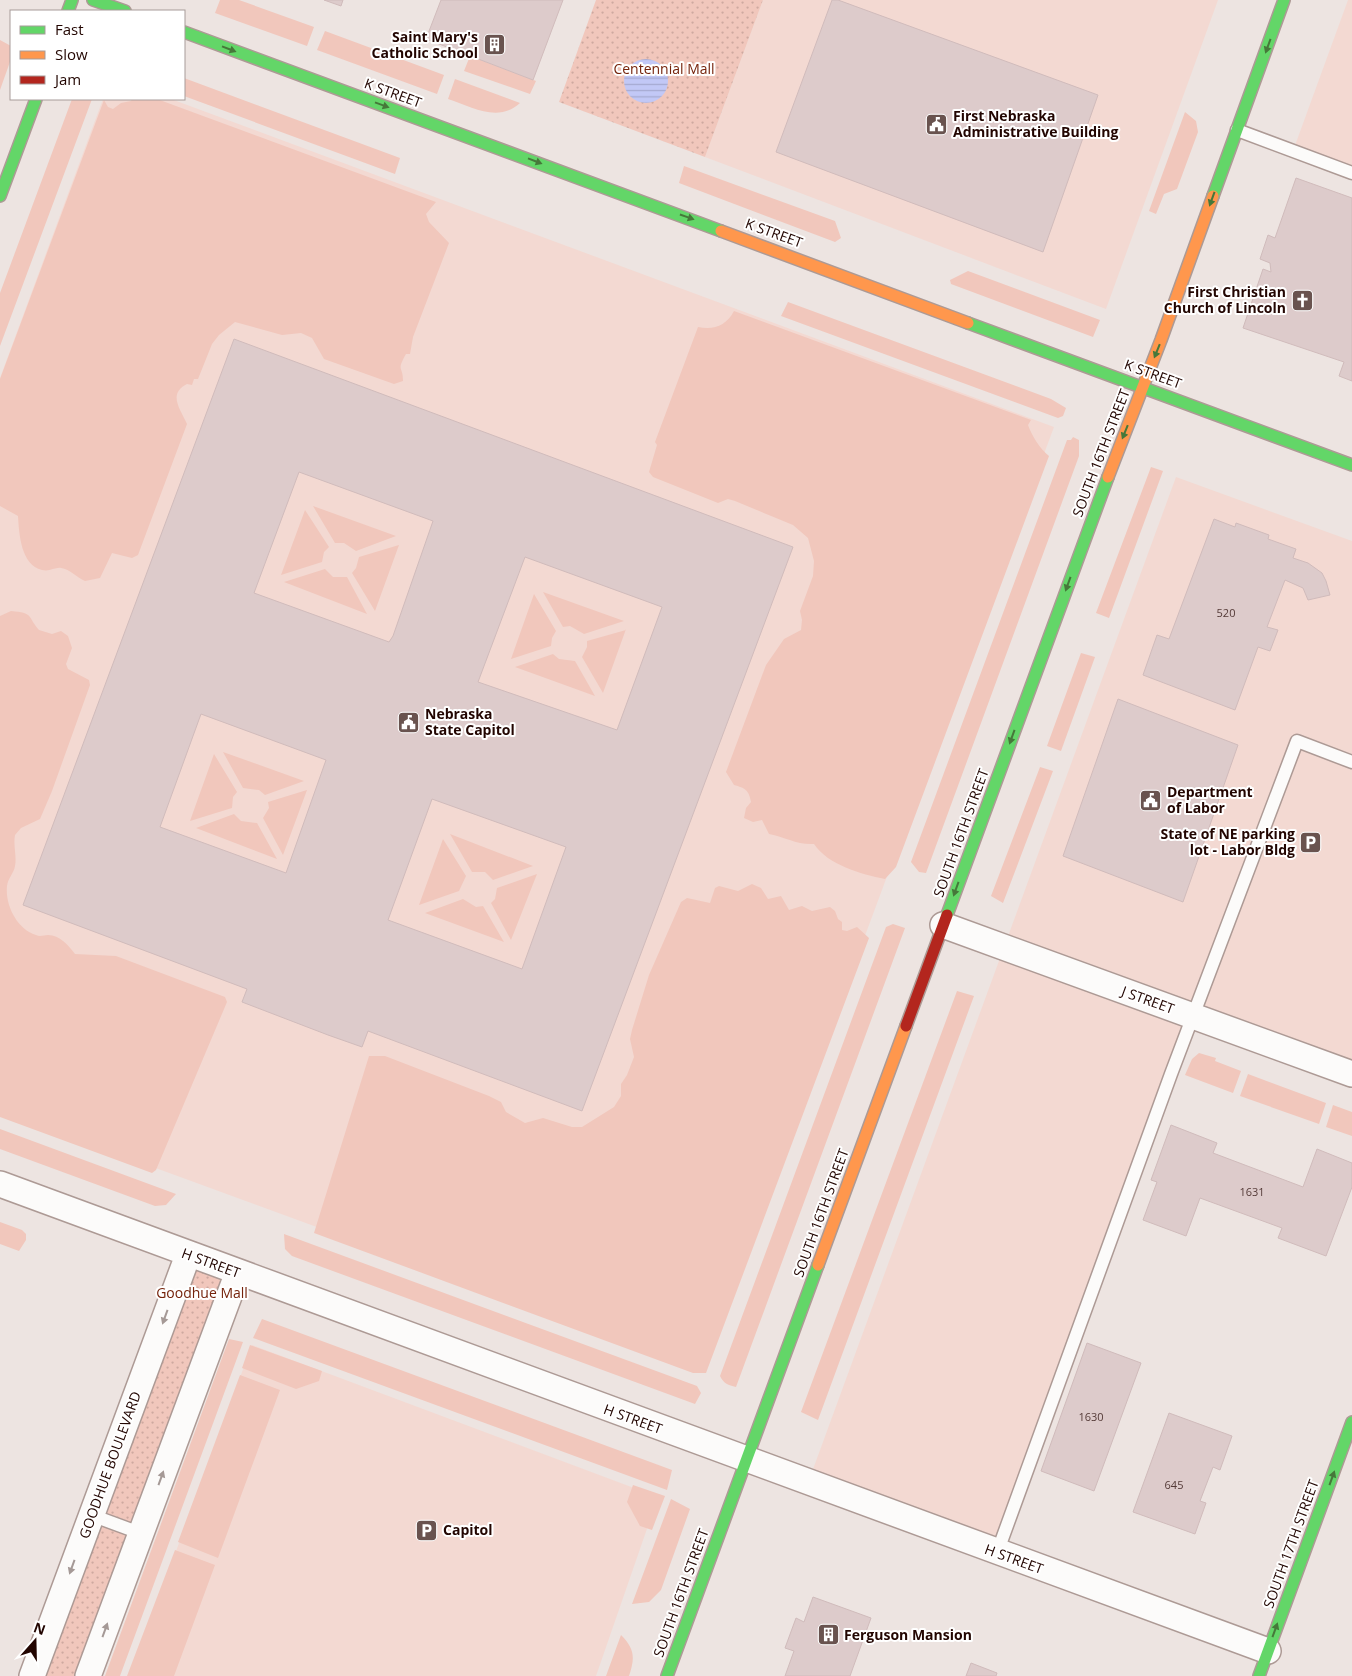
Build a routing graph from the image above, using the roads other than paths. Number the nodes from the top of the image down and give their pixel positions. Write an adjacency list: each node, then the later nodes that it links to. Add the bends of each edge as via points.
1 (93, 0): 3 (main road)
2 (1284, 0): 6 (main road, SOUTH 16TH STREET, one-way to 6)
3 (122, 10)
4 (185, 32): 9 (main road, K STREET, one-way to 9)
5 (36, 100): 8 (main road)
6 (1237, 130): 7 (lane); 9 (main road, SOUTH 16TH STREET, one-way to 9)
7 (1352, 172)
8 (0, 196)
9 (1143, 386): 10 (main road, K STREET); 12 (main road, SOUTH 16TH STREET, one-way to 12)
10 (1352, 465)
11 (1352, 762): 13 (lane, via 1297,741)
12 (943, 925): 13 (street, J STREET); 19 (main road, SOUTH 16TH STREET)
13 (1192, 1016): 14 (street, J STREET); 22 (lane)
14 (1352, 1074)
15 (0, 1184): 16 (street, H STREET)
16 (188, 1255): 17 (street, H STREET); 20 (street, GOODHUE BOULEVARD, one-way to 20)
17 (238, 1272): 19 (street, H STREET); 21 (street, one-way to 17)
18 (1352, 1422): 23 (main road, SOUTH 17TH STREET, one-way to 18)
19 (746, 1460): 22 (street, H STREET); 26 (main road, SOUTH 16TH STREET)
20 (91, 1515): 21 (lane); 24 (street, GOODHUE BOULEVARD, one-way to 24)
21 (140, 1533): 25 (street, one-way to 21)
22 (997, 1553): 23 (street, H STREET)
23 (1268, 1651): 27 (main road, SOUTH 17TH STREET)
24 (32, 1676)
25 (88, 1676)
26 (667, 1676)
27 (1259, 1676)

